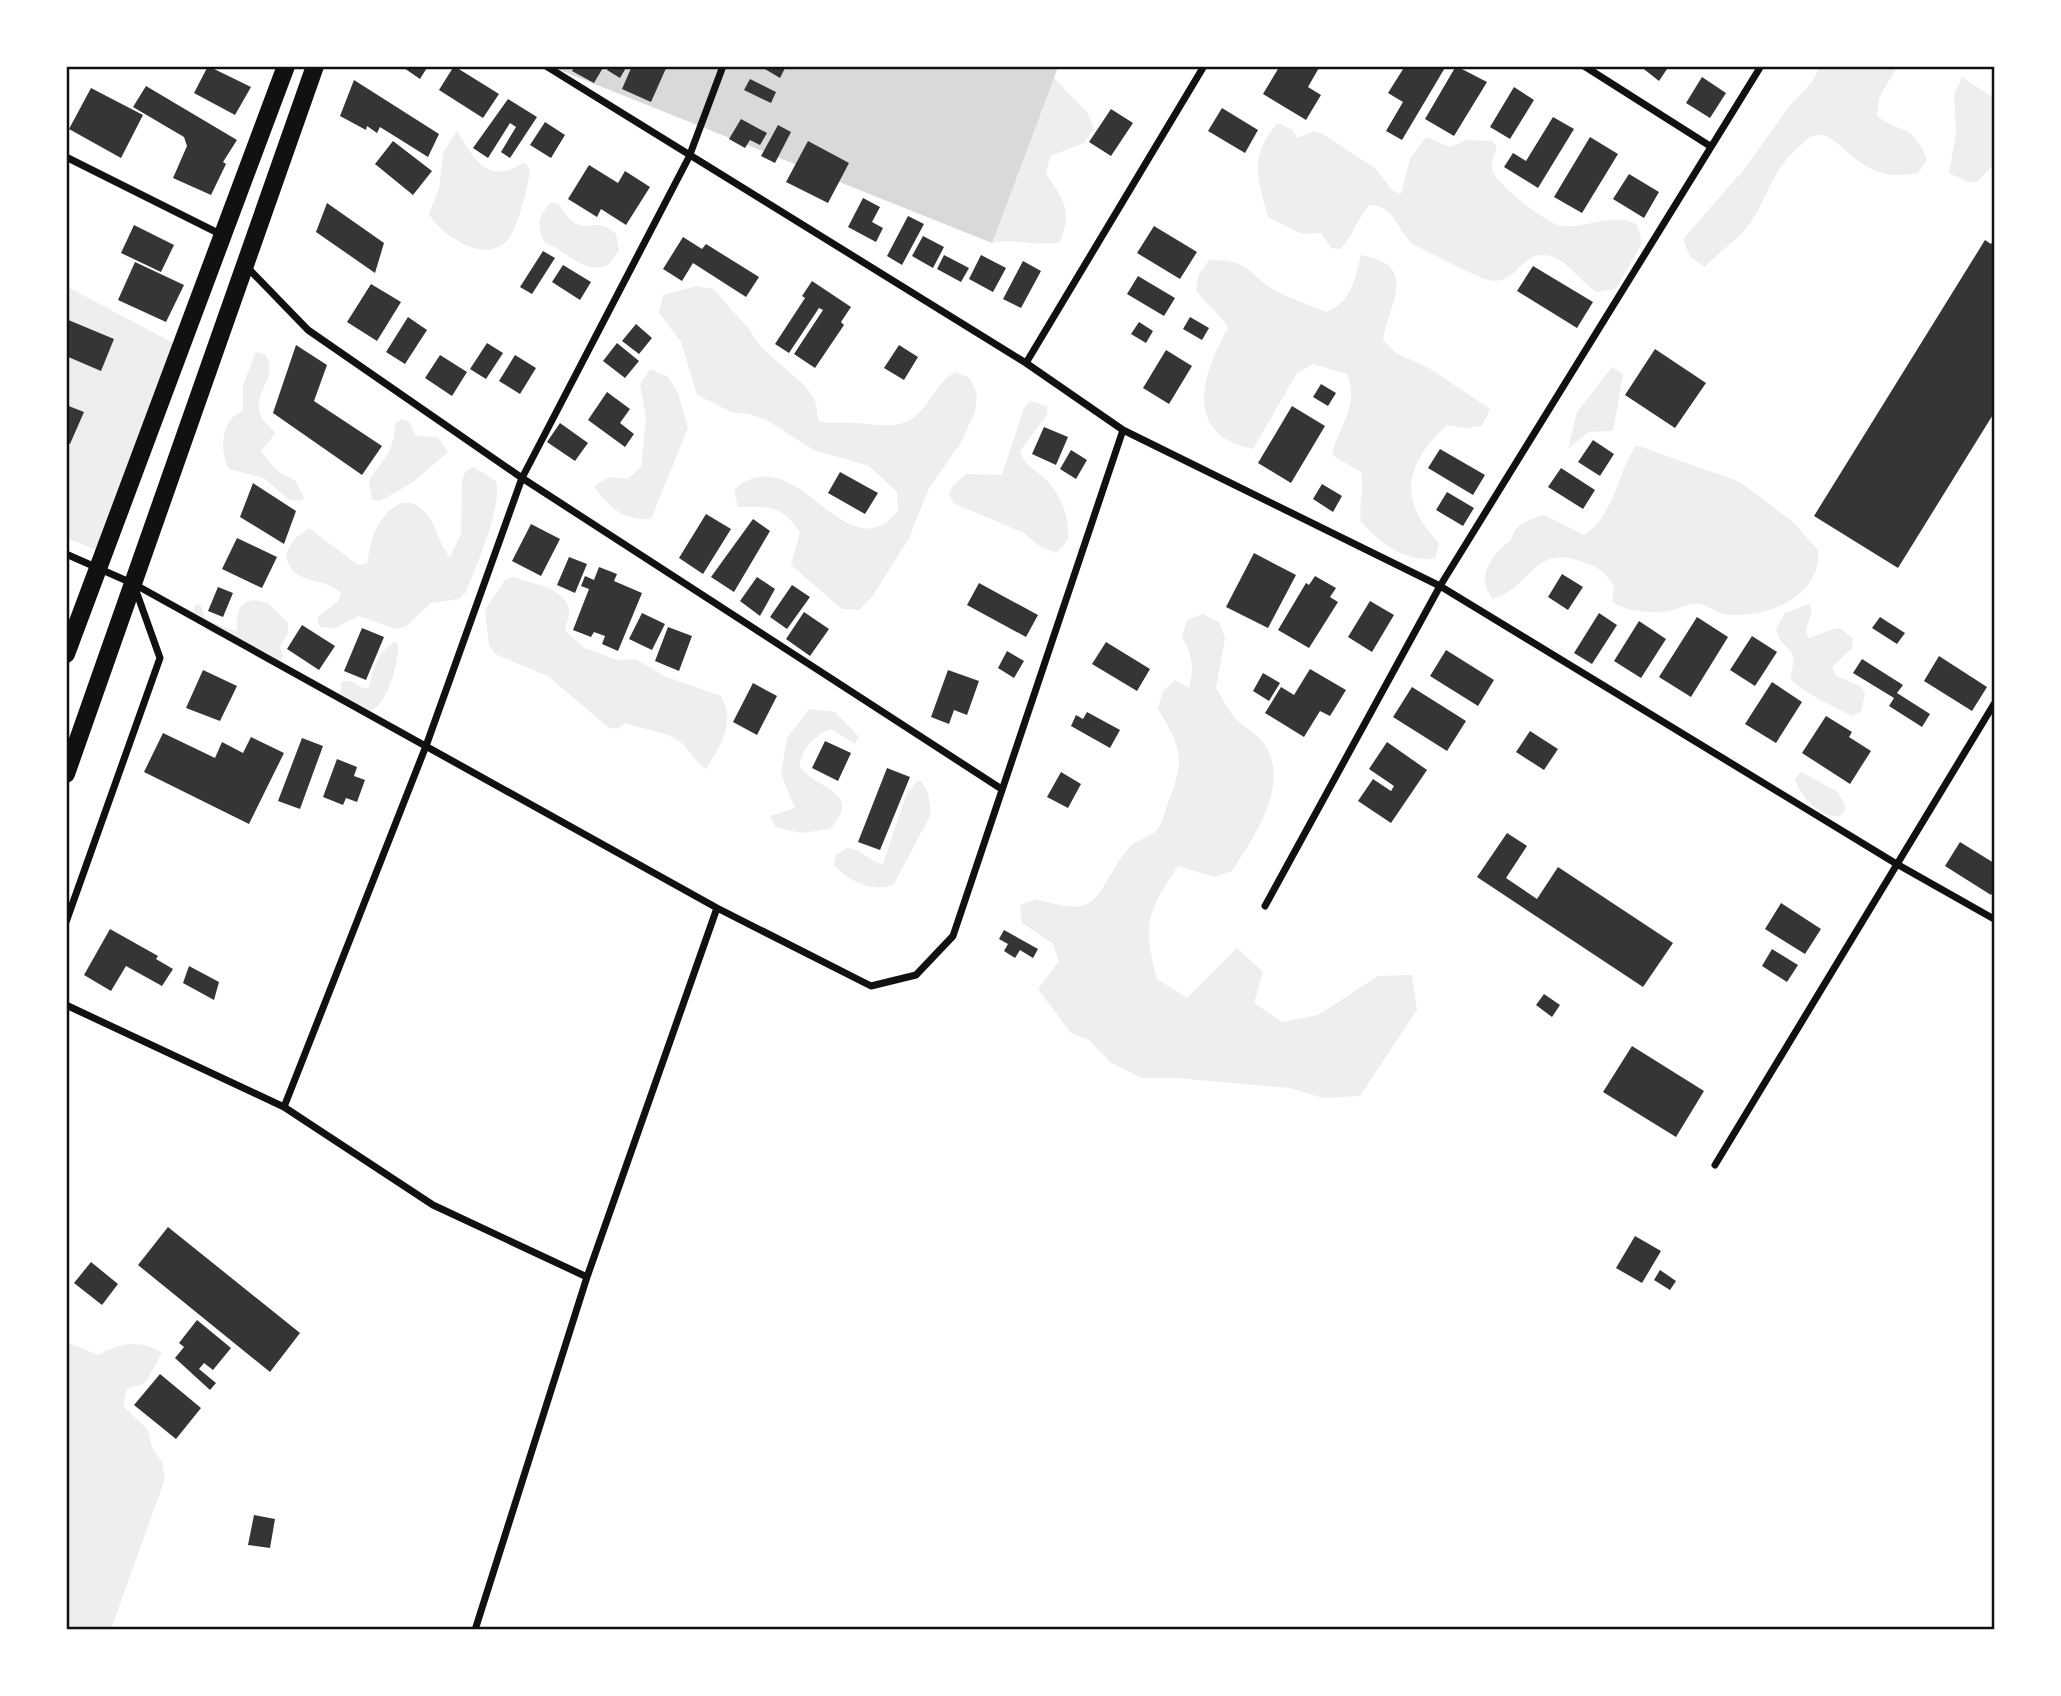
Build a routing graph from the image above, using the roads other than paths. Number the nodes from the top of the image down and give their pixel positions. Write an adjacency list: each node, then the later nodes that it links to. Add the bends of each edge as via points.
1 (286, 66): 11 (highway)
2 (315, 66): 12 (highway)
3 (545, 66): 10 (street)
4 (723, 66): 10 (street)
5 (1204, 66): 13 (street)
6 (1584, 66): 8 (street)
7 (1761, 66): 8 (street)
8 (1710, 146): 19 (street)
9 (66, 157): 11 (street)
10 (689, 157): 13 (street); 15 (street)
11 (225, 236): 17 (highway)
12 (245, 265): 15 (street, via 308,330); 18 (highway)
13 (1026, 363): 14 (street)
14 (1123, 430): 19 (street); 24 (street)
15 (522, 478): 22 (street); 24 (street)
16 (66, 554): 17 (street)
17 (97, 568): 18 (street); 20 (highway)
18 (134, 584): 22 (street); 23 (highway); 29 (street, via 160,658)
19 (1440, 586): 25 (street); 26 (street)
20 (66, 654)
21 (1994, 704): 25 (street)
22 (426, 746): 27 (street); 31 (street)
23 (66, 774)
24 (1000, 788): 27 (street, via 953,936 916,975 871,986)
25 (1895, 863): 28 (street); 32 (street)
26 (1265, 905)
27 (716, 908): 33 (street)
28 (1994, 919)
29 (66, 922)
30 (66, 1005): 31 (street)
31 (284, 1107): 33 (street, via 433,1205)
32 (1715, 1165)
33 (587, 1277): 34 (street)
34 (475, 1629)

